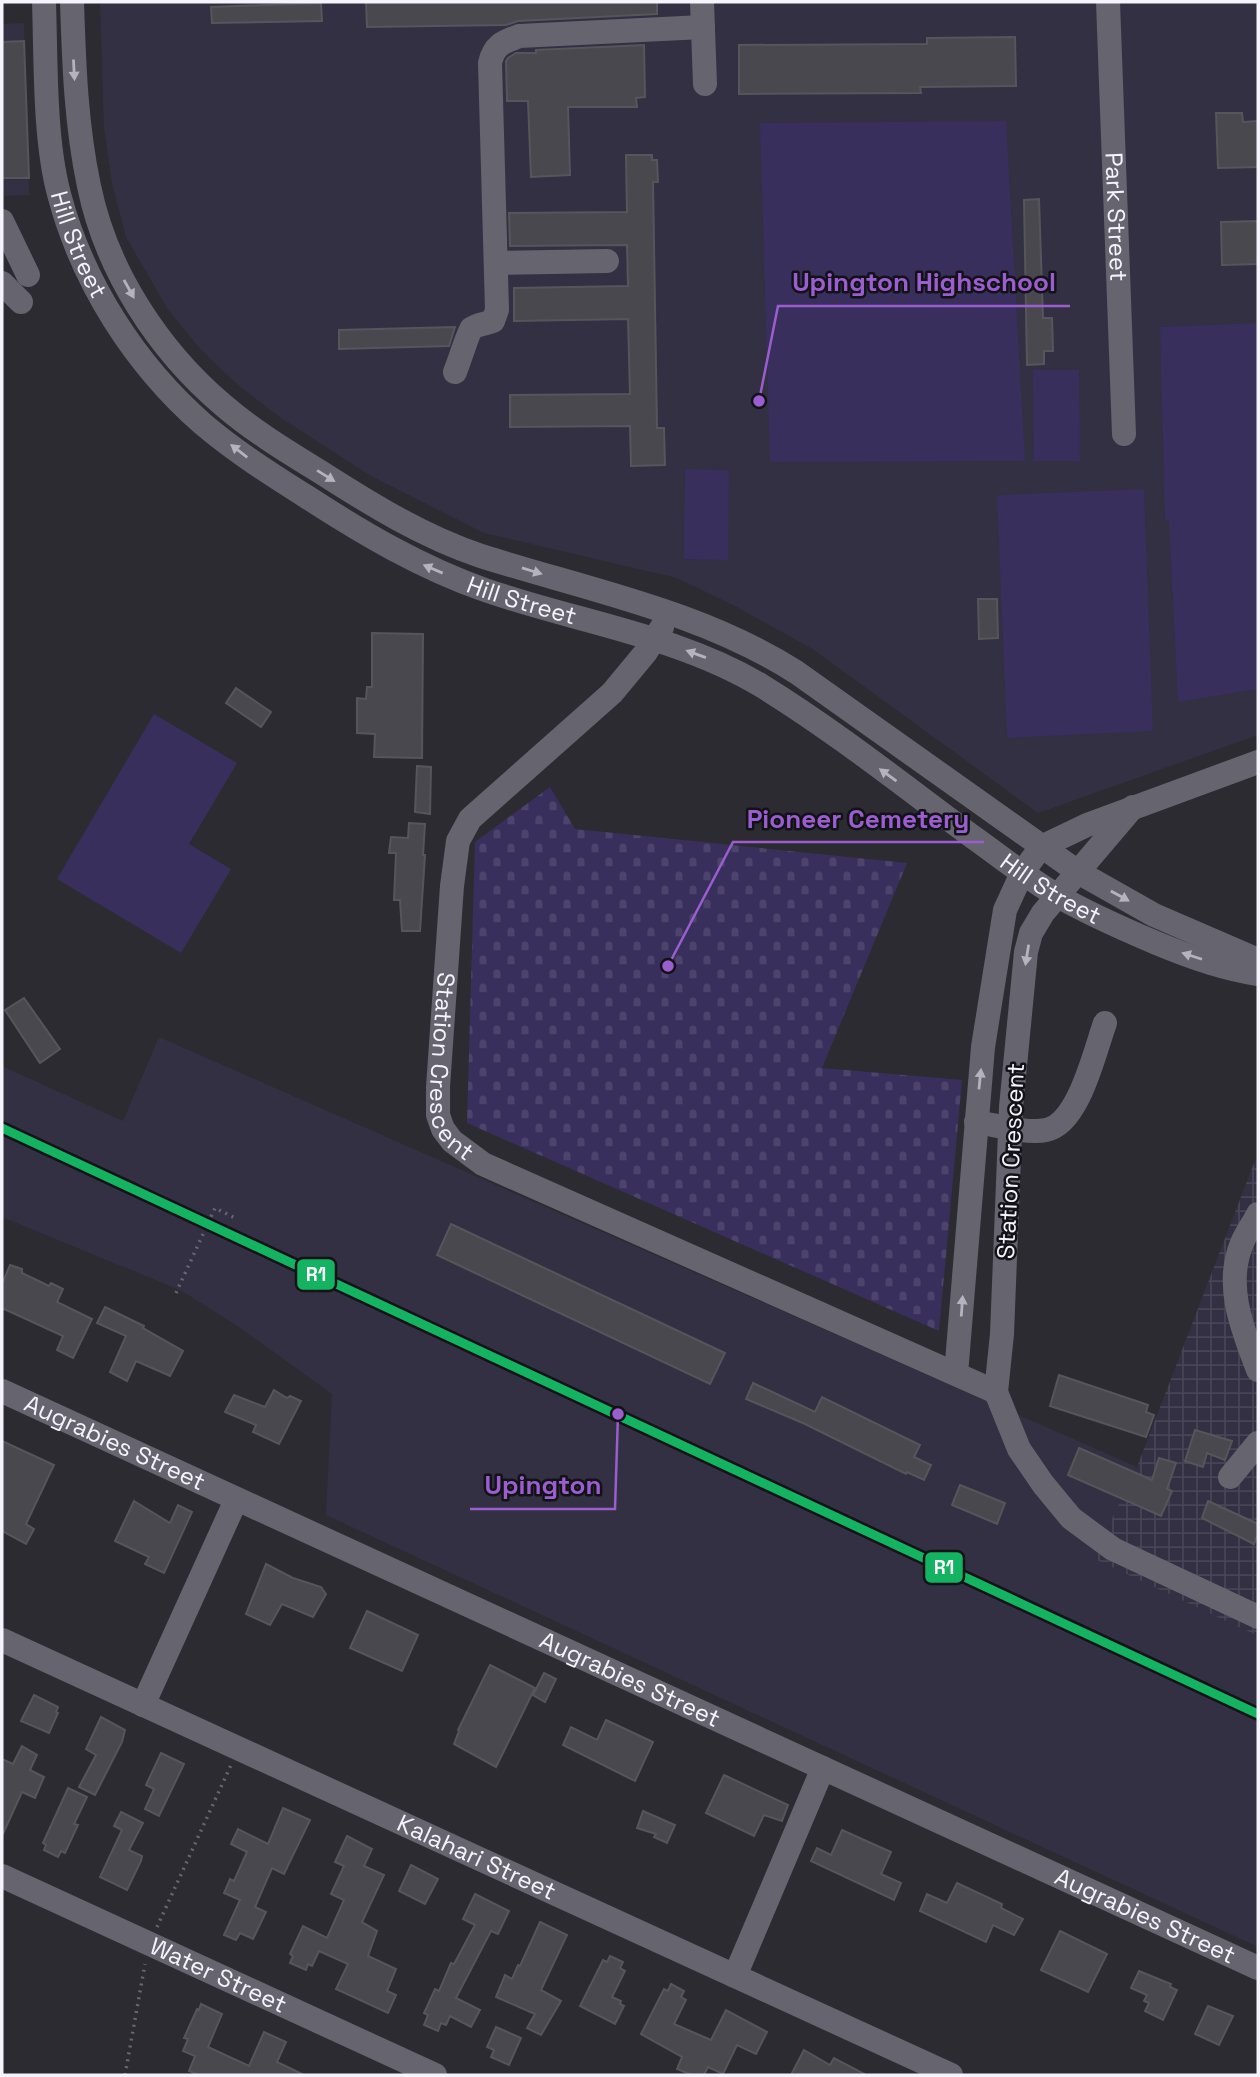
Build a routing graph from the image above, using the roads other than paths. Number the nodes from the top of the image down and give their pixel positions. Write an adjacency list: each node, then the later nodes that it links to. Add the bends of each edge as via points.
1 (44, 2): 16 (street, Hill Street, one-way to 1, via 487,591 401,554 255,464 165,387 125,338 100,295 58,192 50,134)
2 (72, 2): 15 (street, Hill Street, one-way to 15, via 79,129 96,216 127,286 181,365 223,405 288,452 438,539)
3 (702, 2): 5 (street)
4 (1108, 2): 14 (street, Park Street)
5 (703, 27): 6 (street); 9 (street, via 519,36 500,43 490,63)
6 (705, 84)
7 (2, 221): 10 (street)
8 (607, 261): 9 (street)
9 (496, 263): 13 (street, via 496,317 469,332)
10 (28, 275)
11 (2, 283): 12 (street)
12 (21, 302)
13 (454, 372)
14 (1124, 433)
15 (671, 611): 16 (street, Station Crescent); 19 (street, Hill Street, via 770,655)
16 (655, 639): 21 (street, Hill Street, one-way to 16, via 764,687 720,663); 30 (street, Station Crescent, via 602,703 461,832 451,899 438,1087 440,1122 452,1141 484,1164)
17 (1258, 762): 18 (street)
18 (1133, 807): 19 (street); 20 (street, Station Crescent)
19 (1041, 847): 20 (street, Hill Street); 21 (street, Station Crescent)
20 (1078, 872): 22 (street, Station Crescent); 23 (street, Hill Street, one-way to 23, via 1154,915)
21 (1022, 873): 22 (street, Hill Street); 26 (street, Station Crescent, one-way to 21, via 1000,937 1005,910)
22 (1057, 895): 24 (street, Hill Street, one-way to 22, via 1180,952); 27 (street, Station Crescent, one-way to 27, via 1031,933 1026,952)
23 (1258, 960)
24 (1258, 974)
25 (1105, 1023): 27 (street, via 1079,1097 1061,1122 1046,1130)
26 (976, 1122): 27 (street); 30 (street, Station Crescent, one-way to 26)
27 (1011, 1127): 32 (street, Station Crescent)
28 (1258, 1214): 29 (street, via 1242,1243 1235,1271 1241,1323)
29 (1258, 1370)
30 (956, 1374): 32 (street, Station Crescent)
31 (2, 1391): 35 (street, Augrabies Street)
32 (996, 1392): 36 (street, via 1019,1449 1071,1518 1113,1549)
33 (1258, 1443): 34 (street)
34 (1230, 1478)
35 (236, 1500): 38 (street); 39 (street, Augrabies Street)
36 (1258, 1617)
37 (2, 1640): 38 (street, Kalahari Street)
38 (143, 1705): 42 (street, Kalahari Street)
39 (823, 1768): 41 (street, Augrabies Street); 42 (street)
40 (2, 1876): 44 (street, Water Street)
41 (1258, 1968)
42 (735, 1976): 43 (street, Kalahari Street)
43 (940, 2073)
44 (435, 2075)

